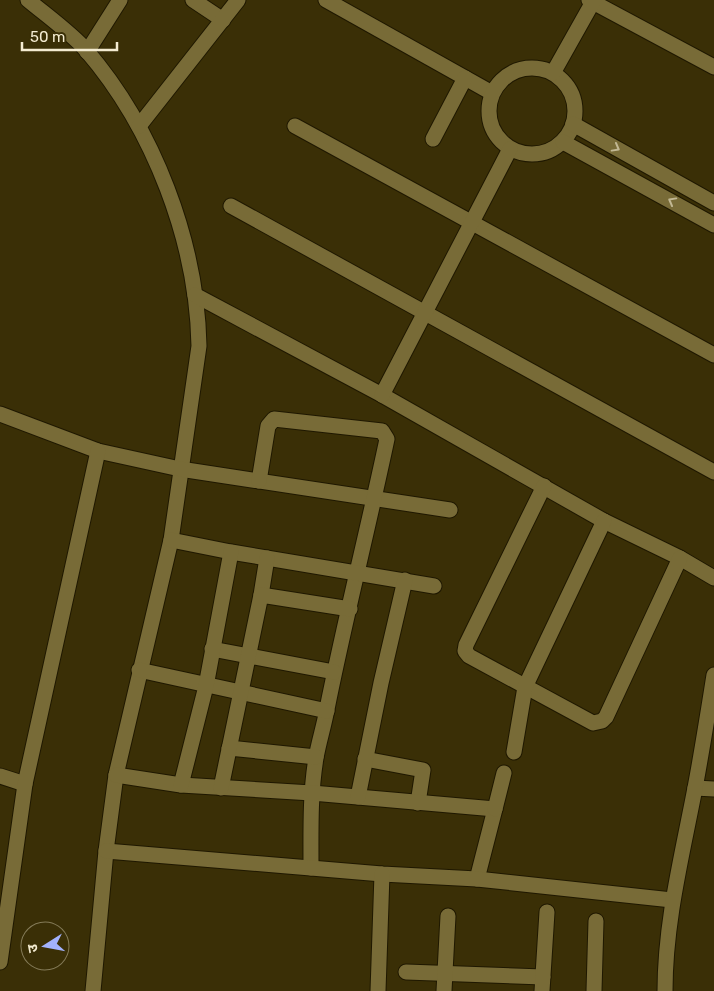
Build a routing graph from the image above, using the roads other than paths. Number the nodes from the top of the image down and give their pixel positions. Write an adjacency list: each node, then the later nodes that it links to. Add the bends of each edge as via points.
1 (28, 0): 8 (street)
2 (120, 0): 8 (street)
3 (193, 0): 7 (street)
4 (238, 0): 7 (street)
5 (326, 0): 11 (street)
6 (592, 1): 9 (street); 10 (street)
7 (223, 20): 14 (street)
8 (87, 52): 14 (street)
9 (714, 68)
10 (553, 73): 12 (street, via 542,69 518,70 503,79); 13 (street, via 566,85 574,101)
11 (466, 78): 12 (street); 16 (street)
12 (492, 93): 18 (street, via 488,106 491,124 500,141)
13 (573, 124): 17 (street); 19 (street, one-way to 19)
14 (139, 126): 23 (street, via 184,236)
15 (295, 126): 21 (street)
16 (433, 139)
17 (563, 142): 18 (street, via 538,155); 22 (street, one-way to 17)
18 (510, 149): 21 (street)
19 (714, 203)
20 (231, 206): 24 (street)
21 (471, 223): 24 (street); 25 (street)
22 (714, 225)
23 (195, 295): 26 (street); 29 (street, via 199,346)
24 (425, 311): 26 (street); 30 (street)
25 (714, 355)
26 (382, 395): 32 (street)
27 (0, 414): 28 (street)
28 (98, 451): 29 (street); 62 (street)
29 (180, 469): 31 (street); 36 (street)
30 (714, 472)
31 (259, 481): 33 (street); 33 (street, via 268,426 274,419 382,432 387,439)
32 (544, 486): 35 (street); 52 (street, via 465,651)
33 (374, 499): 34 (street); 40 (street)
34 (450, 510)
35 (604, 520): 39 (street); 52 (street)
36 (171, 540): 37 (street); 48 (street)
37 (231, 552): 38 (street); 46 (street)
38 (267, 558): 40 (street); 44 (street)
39 (680, 558): 41 (street); 52 (street, via 602,721 593,723)
40 (358, 572): 42 (street); 45 (street)
41 (714, 578)
42 (404, 580): 43 (street); 58 (street)
43 (434, 586)
44 (261, 595): 45 (street); 47 (street)
45 (350, 609): 49 (street)
46 (212, 649): 47 (street); 51 (street)
47 (249, 656): 49 (street); 53 (street)
48 (140, 670): 51 (street); 61 (street)
49 (334, 672): 54 (street)
50 (714, 675): 65 (street)
51 (206, 686): 53 (street); 63 (street)
52 (525, 687): 56 (street)
53 (241, 693): 54 (street); 55 (street)
54 (327, 710): 57 (street)
55 (229, 748): 57 (street); 64 (street)
56 (514, 752)
57 (316, 757): 67 (street)
58 (365, 759): 68 (street); 69 (street, via 424,770)
59 (504, 772): 70 (street)
60 (0, 776): 62 (street)
61 (116, 776): 63 (street); 71 (street)
62 (25, 784): 77 (street)
63 (181, 785): 64 (street)
64 (221, 788): 67 (street)
65 (695, 788): 66 (street); 75 (street)
66 (714, 789)
67 (312, 793): 68 (street); 72 (street)
68 (358, 797): 69 (street)
69 (418, 803): 70 (street)
70 (496, 809): 74 (street)
71 (106, 851): 72 (street); 84 (street)
72 (310, 868): 73 (street)
73 (382, 874): 74 (street); 85 (street)
74 (477, 879): 75 (street)
75 (672, 900): 88 (street)
76 (548, 912): 83 (street)
77 (3, 915): 80 (street)
78 (448, 916): 82 (street)
79 (596, 921): 87 (street)
80 (0, 962)
81 (406, 972): 82 (street)
82 (445, 973): 83 (street); 86 (street)
83 (542, 984)
84 (93, 991)
85 (378, 991)
86 (444, 991)
87 (594, 991)
88 (665, 991)

